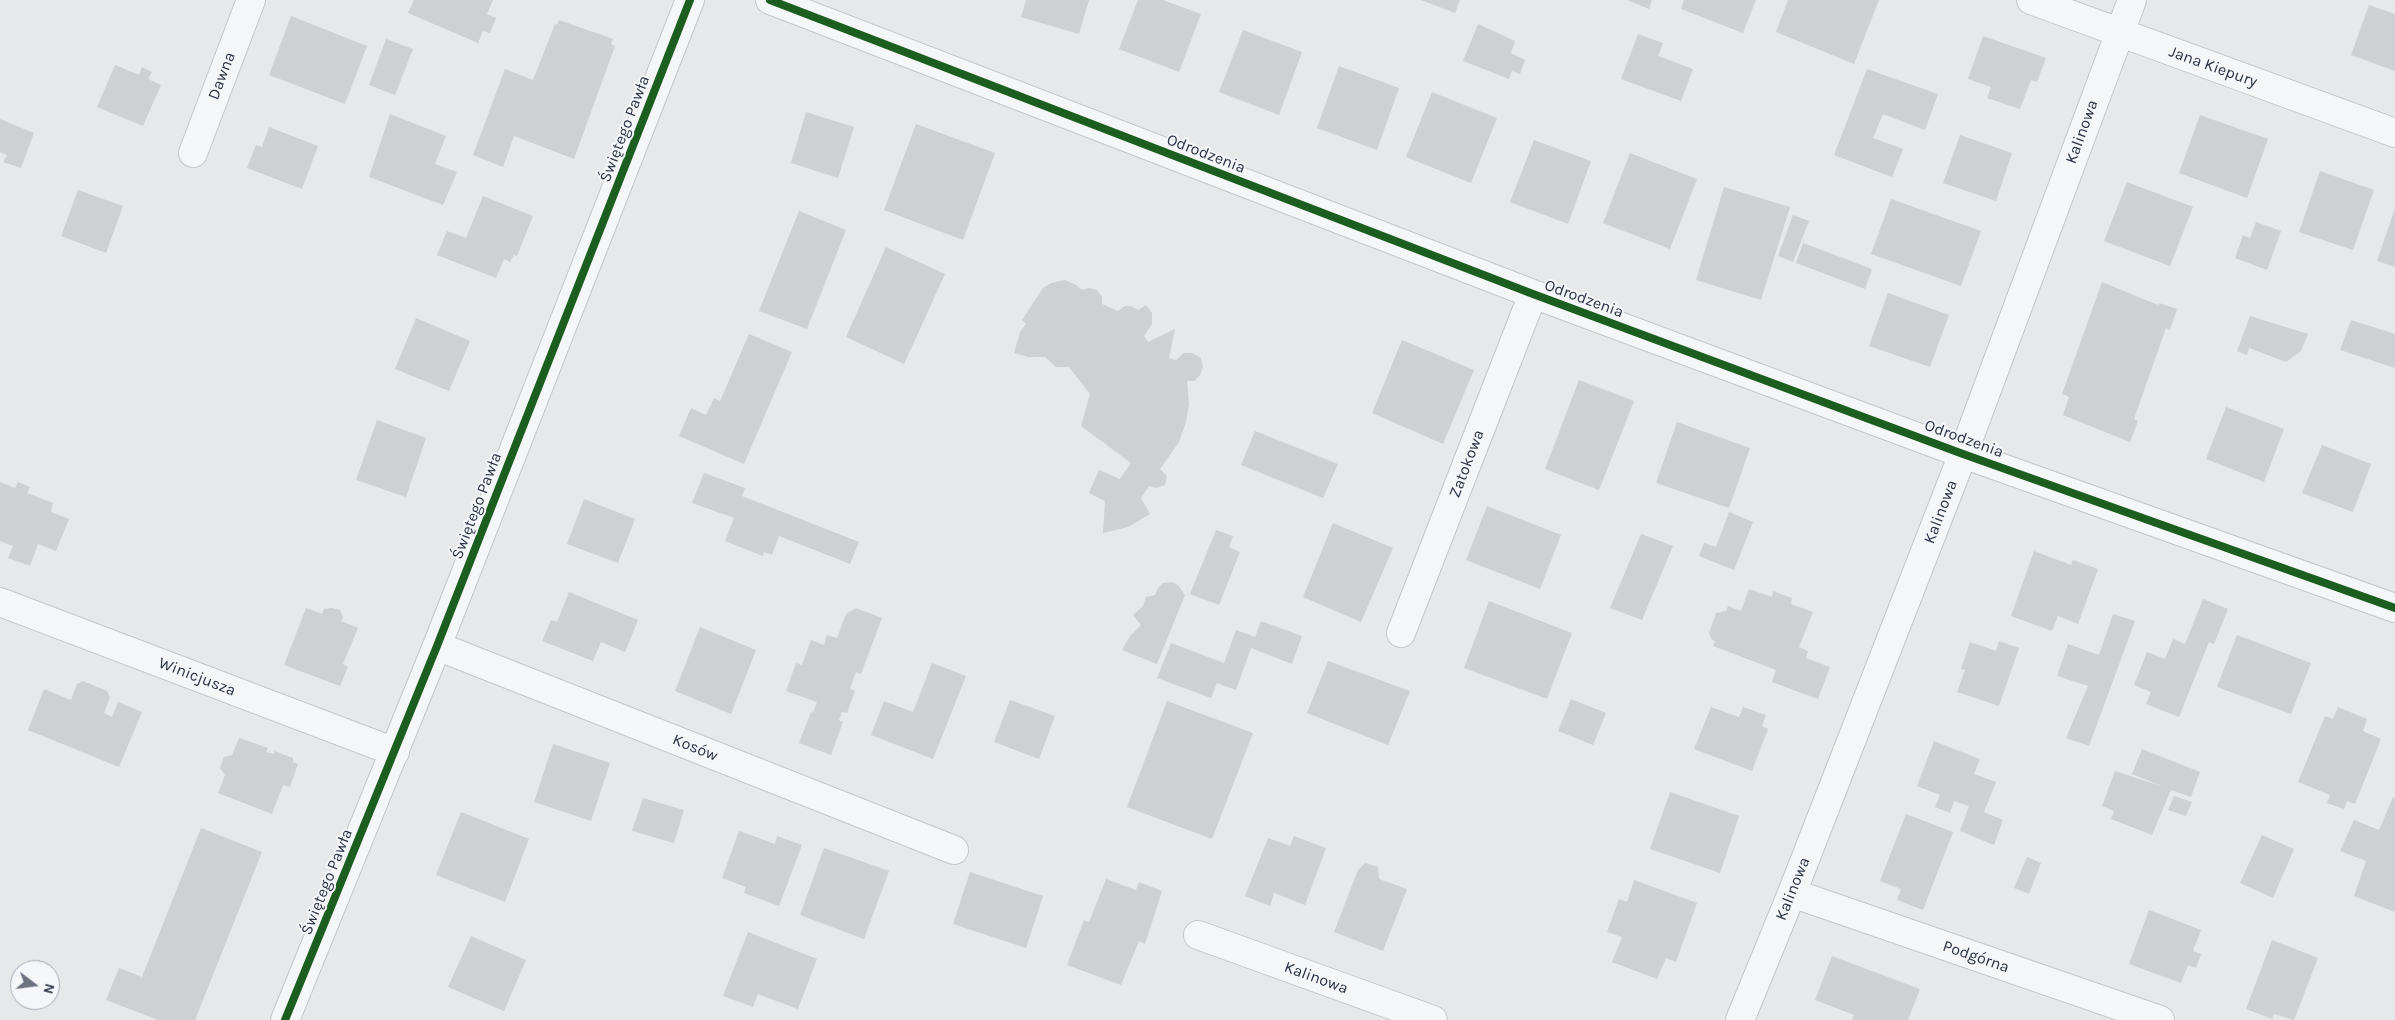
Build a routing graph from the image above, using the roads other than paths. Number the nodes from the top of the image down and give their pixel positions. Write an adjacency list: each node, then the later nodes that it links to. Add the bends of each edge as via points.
1 (251, 0): 8 (street, Dawna)
2 (690, 0): 14 (street, Świętego Pawła)
3 (770, 0): 9 (street, Odrodzenia)
4 (2031, 0): 6 (street, Jana Kiepury)
5 (2132, 0): 6 (street, Kalinowa)
6 (2119, 33): 7 (street, Jana Kiepury); 10 (street, Kalinowa)
7 (2395, 133)
8 (192, 153)
9 (1533, 294): 10 (street, Odrodzenia); 13 (street, Zatokowa)
10 (1963, 454): 12 (street, Odrodzenia); 17 (street, Kalinowa)
11 (0, 602): 15 (street, Winicjusza)
12 (2395, 608)
13 (1401, 633)
14 (437, 646): 15 (street, Świętego Pawła); 16 (street, Kosów)
15 (395, 752): 19 (street, Świętego Pawła)
16 (954, 850)
17 (1792, 893): 21 (street, Kalinowa); 22 (street, Podgórna)
18 (1198, 935): 20 (street, Kalinowa)
19 (285, 1020)
20 (1433, 1020)
21 (1740, 1020)
22 (2160, 1020)

